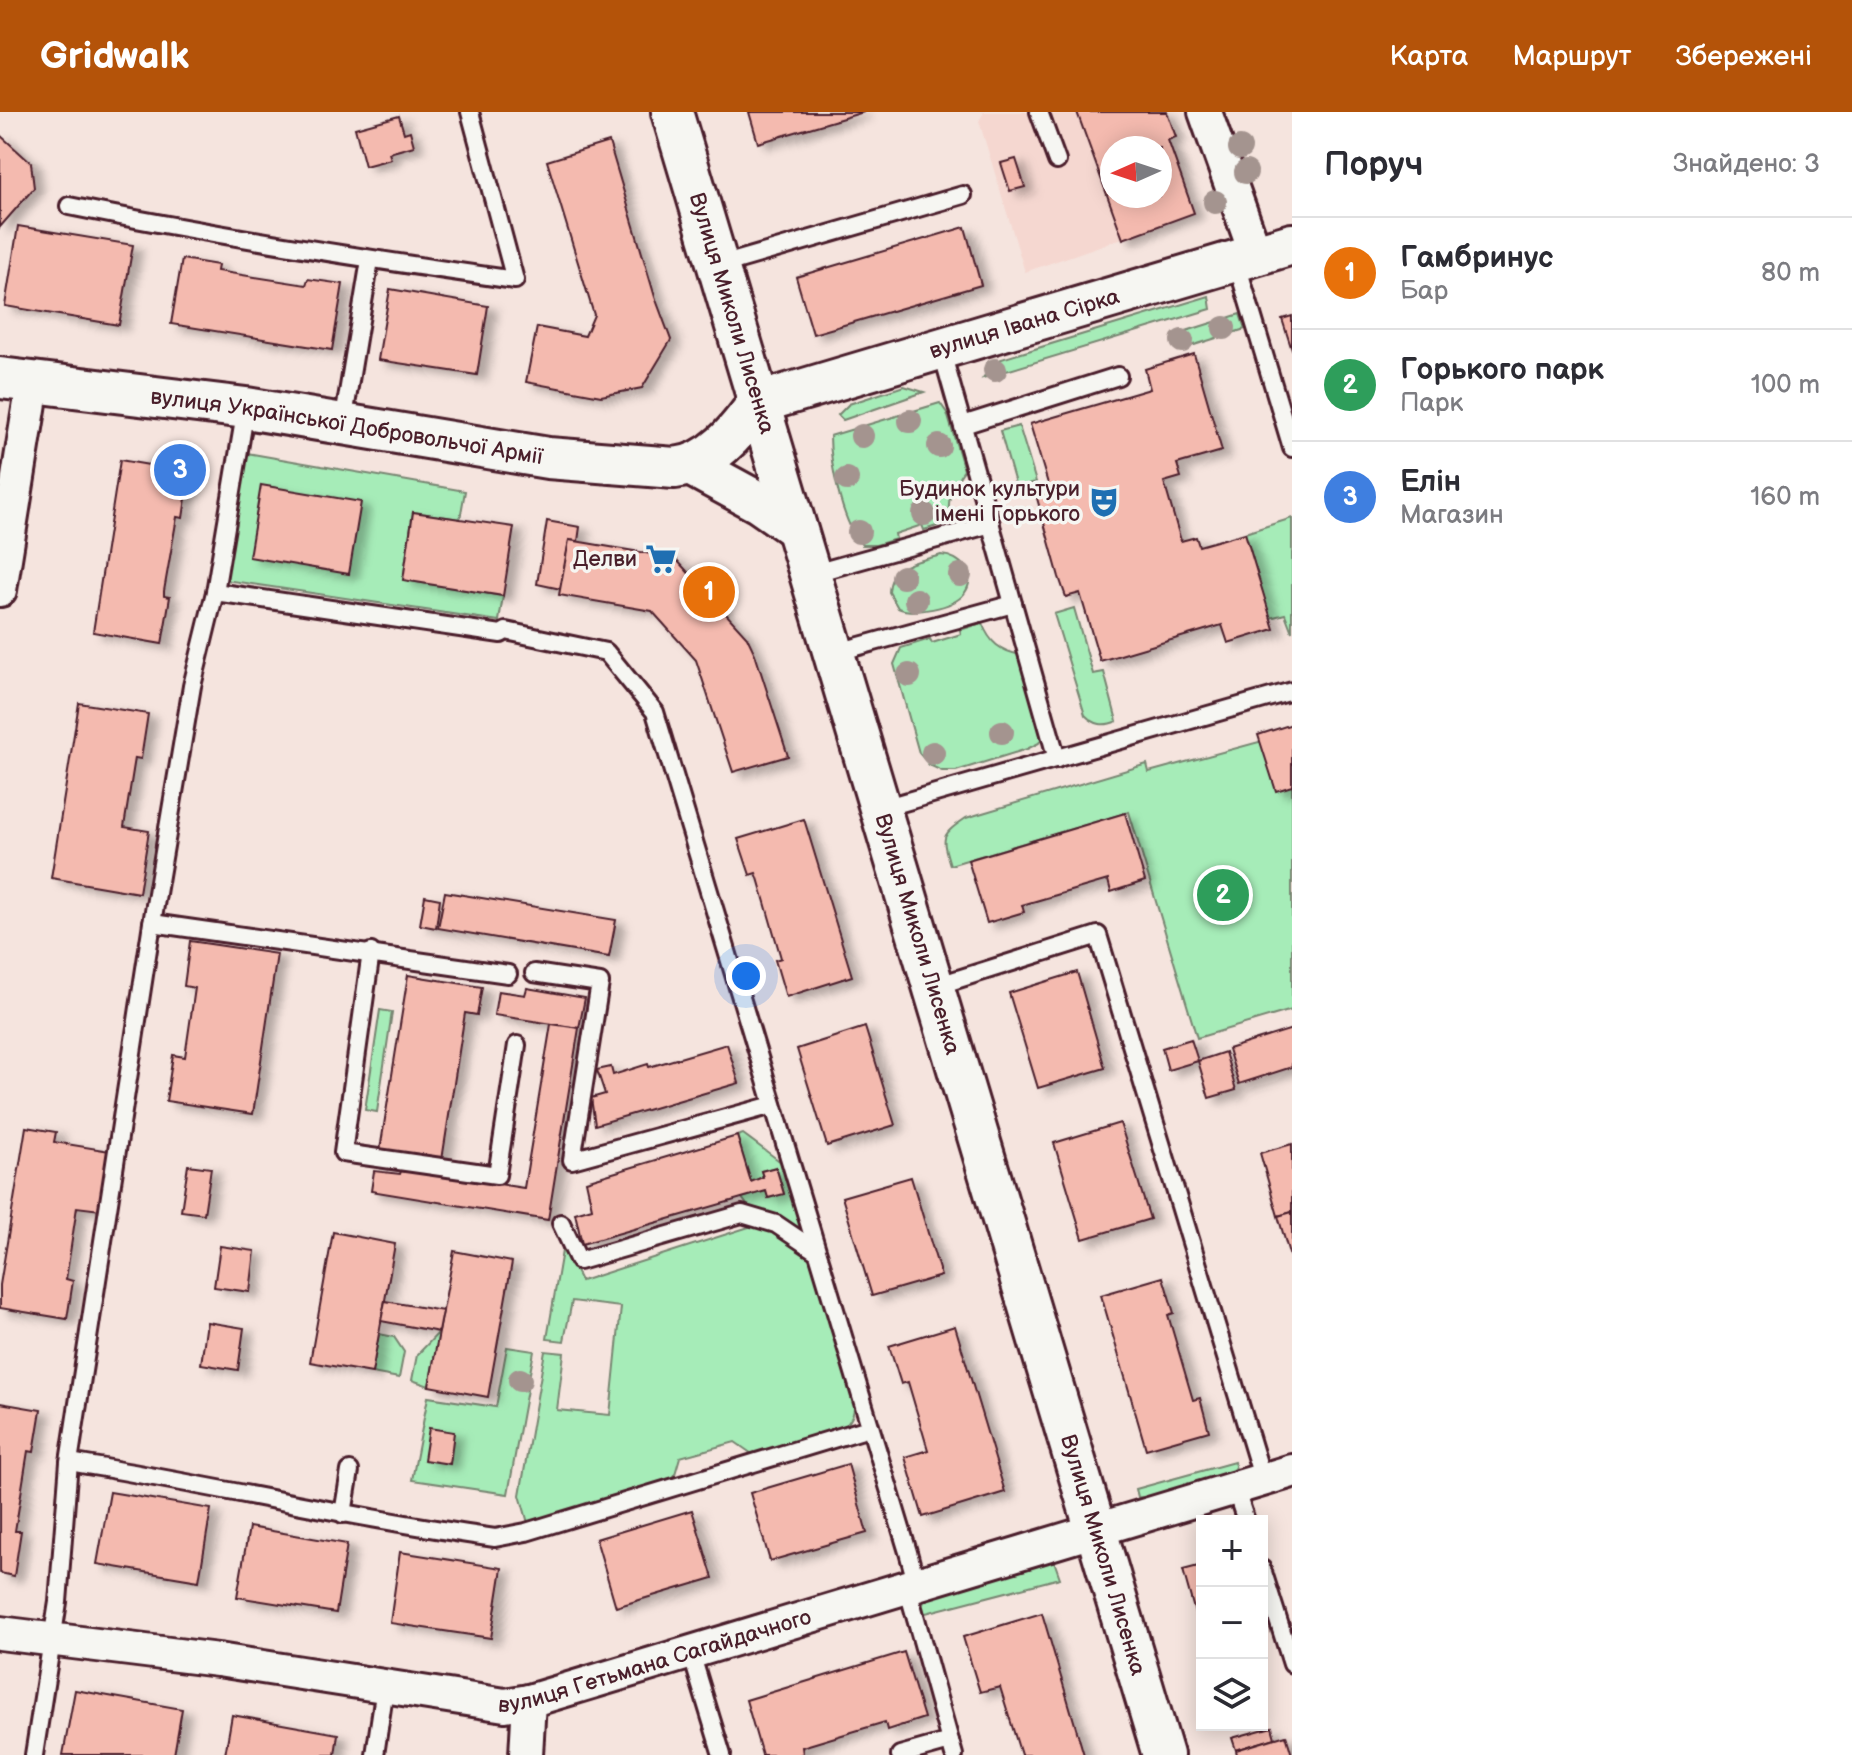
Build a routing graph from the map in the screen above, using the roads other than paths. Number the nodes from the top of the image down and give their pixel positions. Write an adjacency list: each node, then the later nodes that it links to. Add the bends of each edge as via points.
1 (470, 112): 9 (lane, via 515,280)
2 (672, 112): 10 (street, Вулиця Миколи Лисенка)
3 (1039, 112): 5 (lane)
4 (1205, 112): 8 (street)
5 (1057, 161)
6 (963, 195): 10 (lane)
7 (69, 206): 9 (lane)
8 (1261, 253): 11 (street, вулиця Івана Сірка); 18 (lane)
9 (370, 260): 16 (lane)
10 (718, 266): 14 (street, Вулиця Миколи Лисенка)
11 (941, 348): 14 (street, вулиця Івана Сірка); 17 (lane)
12 (1118, 376): 17 (lane)
13 (16, 381): 15 (street, вулиця Української Добровольчої Армії); 23 (street)
14 (758, 403): 19 (street, via 739,430); 21 (street, Вулиця Миколи Лисенка)
15 (246, 408): 16 (street, вулиця Української Добровольчої Армії); 24 (lane)
16 (343, 423): 19 (street, вулиця Української Добровольчої Армії, via 548,458)
17 (963, 425): 20 (lane)
18 (1292, 448)
19 (692, 466): 21 (street, вулиця Української Добровольчої Армії)
20 (991, 524): 22 (lane); 25 (lane)
21 (796, 528): 22 (street, Вулиця Миколи Лисенка)
22 (810, 574): 26 (street, Вулиця Миколи Лисенка)
23 (0, 590)
24 (215, 592): 30 (lane, via 192,686); 36 (lane, via 444,627 506,631 606,652 655,712)
25 (1013, 604): 26 (lane); 28 (lane)
26 (834, 653): 29 (street, Вулиця Миколи Лисенка)
27 (1292, 691): 28 (lane)
28 (1057, 759): 29 (lane)
29 (880, 809): 34 (street, Вулиця Миколи Лисенка)
30 (152, 923): 31 (lane); 40 (lane)
31 (371, 952): 33 (lane); 35 (lane, via 343,1153 497,1175)
32 (534, 973): 36 (lane, via 600,983 572,1160)
33 (508, 974)
34 (933, 987): 42 (lane, via 1098,935); 45 (street, Вулиця Миколи Лисенка)
35 (517, 1045)
36 (773, 1105): 38 (lane)
37 (561, 1223): 38 (lane, via 579,1261 742,1214 776,1224)
38 (816, 1251): 39 (lane)
39 (869, 1428): 43 (lane, via 495,1538); 46 (lane)
40 (69, 1462): 43 (lane); 49 (lane)
41 (350, 1471): 43 (lane)
42 (1263, 1480): 44 (lane); 45 (street, вулиця Гетьмана Сагайдачного)
43 (343, 1514)
44 (1248, 1515)
45 (1095, 1529): 46 (street, вулиця Гетьмана Сагайдачного); 60 (street, Вулиця Миколи Лисенка)
46 (916, 1582): 50 (street, вулиця Гетьмана Сагайдачного); 54 (lane, via 911,1601)
47 (1268, 1587): 51 (lane)
48 (0, 1633): 49 (street, вулиця Гетьмана Сагайдачного)
49 (50, 1640): 52 (street, вулиця Гетьмана Сагайдачного); 55 (lane)
50 (691, 1653): 53 (street, вулиця Гетьмана Сагайдачного); 58 (lane)
51 (1292, 1664)
52 (385, 1687): 53 (street, вулиця Гетьмана Сагайдачного, via 499,1704); 56 (lane)
53 (529, 1701): 57 (street)
54 (952, 1748): 59 (lane)
55 (34, 1755)
56 (375, 1755)
57 (526, 1755)
58 (722, 1755)
59 (900, 1755)
60 (1163, 1755)

